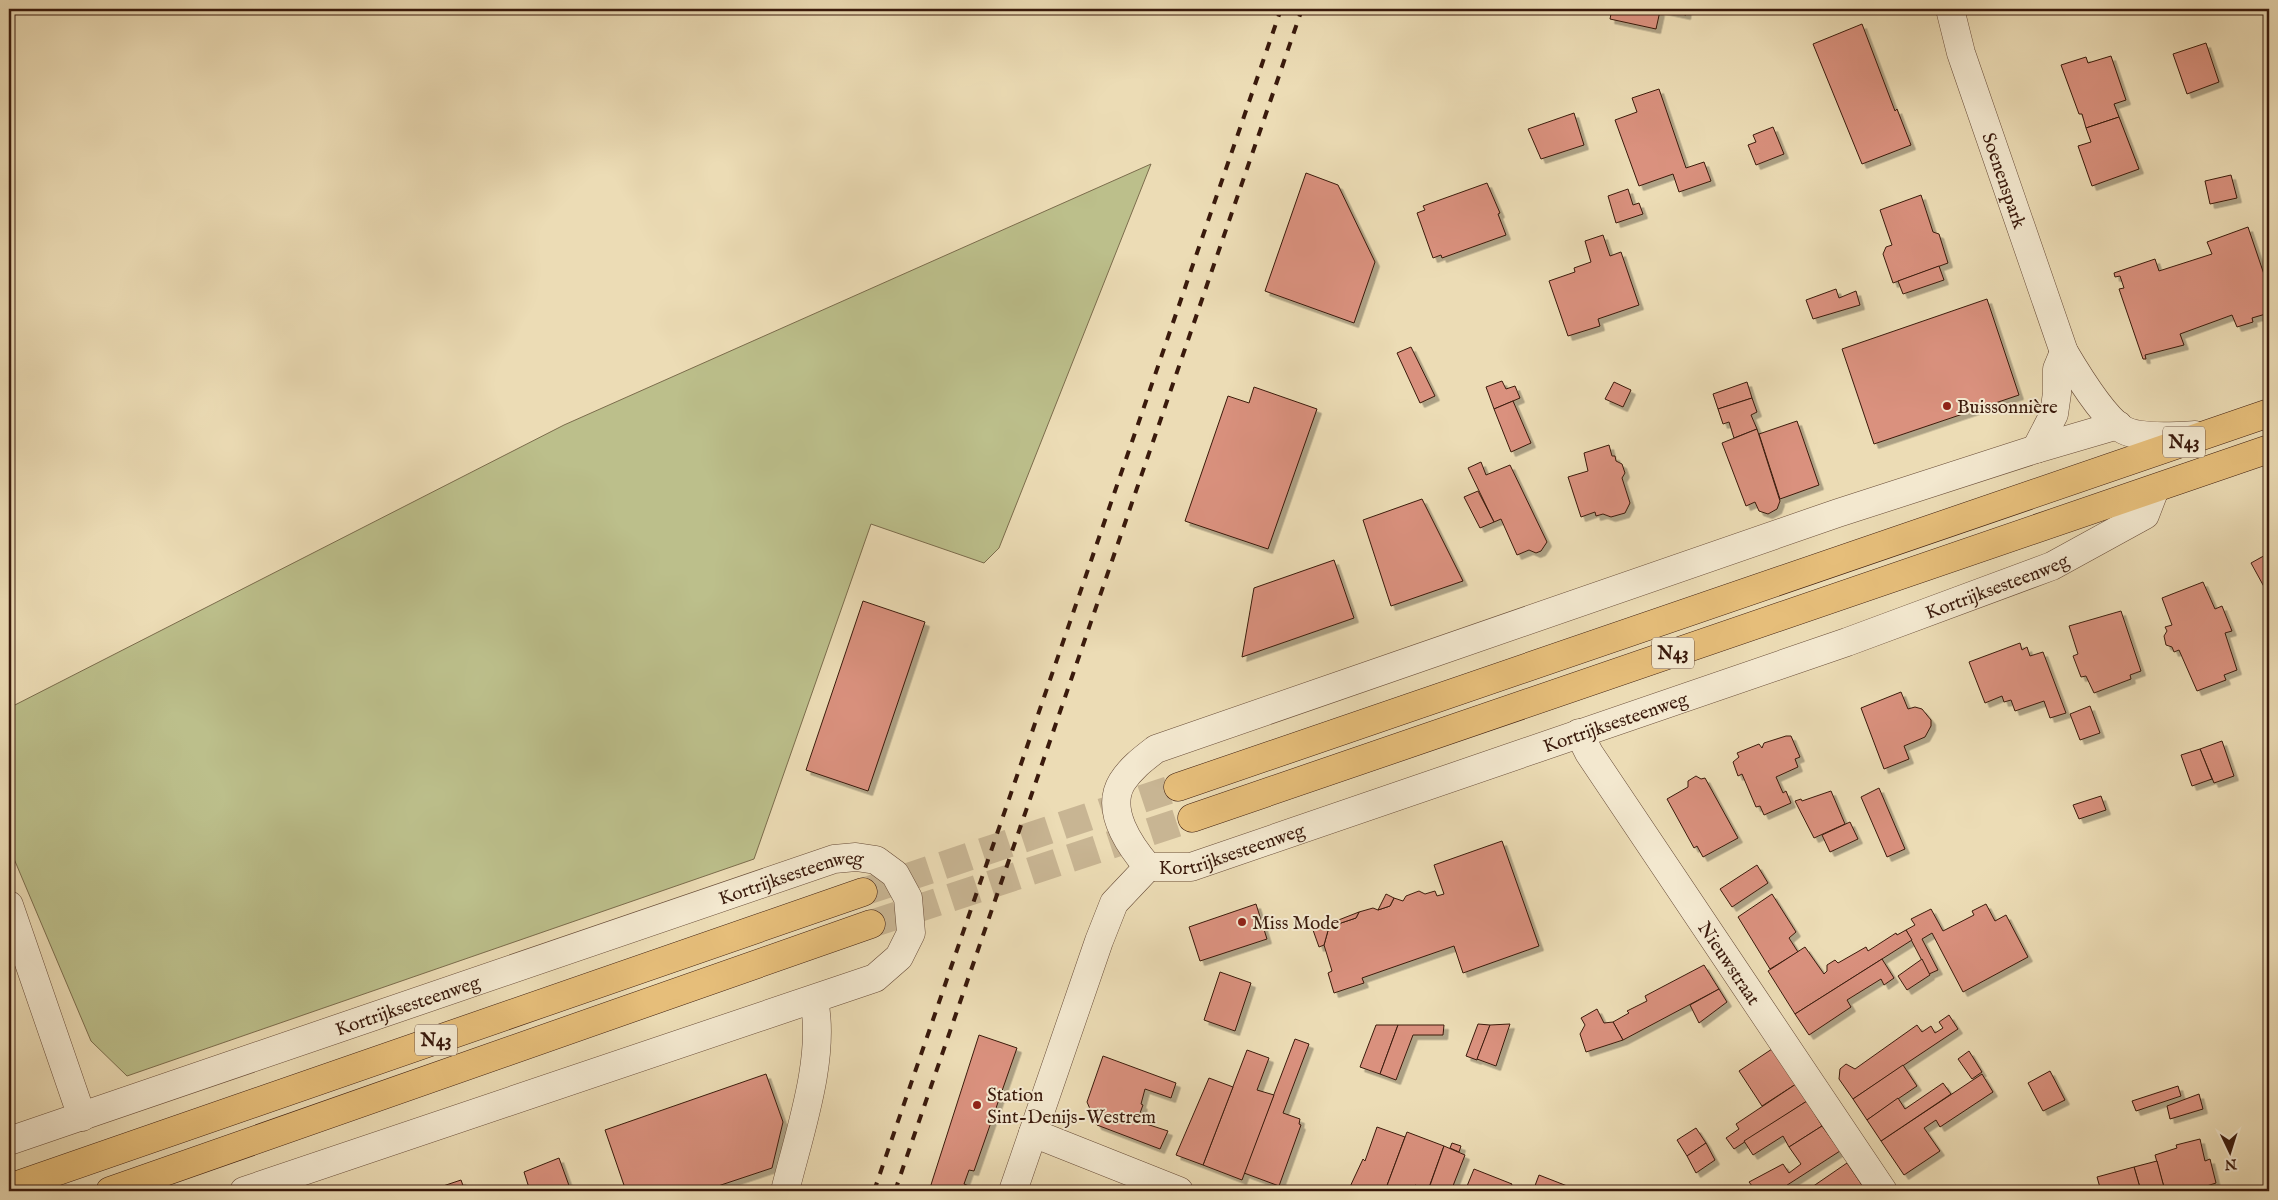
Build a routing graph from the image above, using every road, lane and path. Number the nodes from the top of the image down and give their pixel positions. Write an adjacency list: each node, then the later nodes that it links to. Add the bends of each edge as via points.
1 (1950, 9): 2 (street, Soenenspark, via 1961,53)
2 (2064, 352): 4 (street, Soenenspark, via 2085,388); 6 (street, via 2057,369 2054,414)
3 (2269, 413): 5 (main road, N43)
4 (2118, 425): 5 (street, Soenenspark, via 2124,430 2166,437); 6 (street, Kortrijksesteenweg)
5 (2210, 433): 10 (main road, N43)
6 (2036, 449): 12 (street, Kortrijksesteenweg, via 1156,749 1132,768 1120,784 1117,802 1121,825 1134,851)
7 (2269, 449): 8 (main road, Kortrijksesteenweg / N43)
8 (2155, 488): 9 (street, Kortrijksesteenweg, via 2145,515 2052,566 1847,642); 11 (main road, Kortrijksesteenweg / N43)
9 (1579, 733): 12 (street, Kortrijksesteenweg, via 1191,867); 27 (street, Nieuwstraat, via 1589,753)
10 (1178, 787)
11 (1192, 818)
12 (1148, 867): 18 (street, via 1114,903)
13 (863, 892): 21 (main road, Kortrijksesteenweg / N43)
14 (9, 905): 17 (street)
15 (871, 924): 22 (main road, N43)
16 (814, 1000): 17 (street, Kortrijksesteenweg, via 875,978 899,957 911,933 908,898 895,874 876,860 856,857 834,859); 23 (street, Kortrijksesteenweg); 24 (street, via 816,1038 812,1078)
17 (82, 1117): 19 (street, Kortrijksesteenweg); 20 (street, Kortrijksesteenweg)
18 (1033, 1134): 25 (street); 26 (street)
19 (9, 1141)
20 (9, 1161)
21 (9, 1188)
22 (110, 1191)
23 (244, 1191)
24 (785, 1191)
25 (1013, 1191)
26 (1179, 1191)
27 (1883, 1191)

